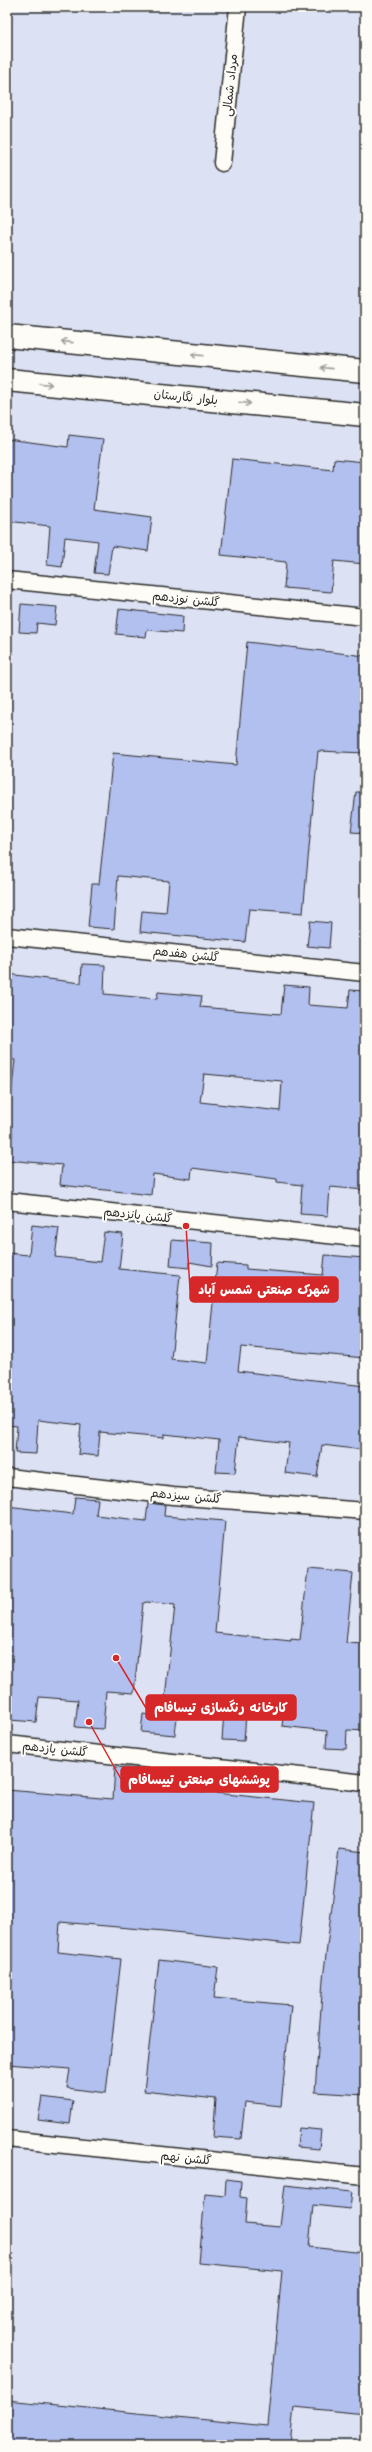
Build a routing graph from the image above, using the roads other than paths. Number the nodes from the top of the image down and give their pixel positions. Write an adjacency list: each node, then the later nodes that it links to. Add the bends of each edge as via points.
1 (238, 7): 2 (street, مرداد شمالی)
2 (222, 163)
3 (7, 336): 4 (street, one-way to 3)
4 (365, 371)
5 (7, 380): 6 (street, بلوار نگارستان, one-way to 6)
6 (365, 415)
7 (7, 580): 8 (street, گلشن نوزدهم)
8 (365, 617)
9 (7, 936): 10 (street, گلشن هفدهم)
10 (365, 973)
11 (7, 1201): 12 (street, گلشن پانزدهم)
12 (365, 1239)
13 (7, 1477): 14 (street, گلشن سیزدهم, via 173,1496)
14 (365, 1511)
15 (7, 1744): 16 (street, گلشن یازدهم)
16 (365, 1784)
17 (7, 2139): 18 (street, گلشن نهم)
18 (365, 2176)

